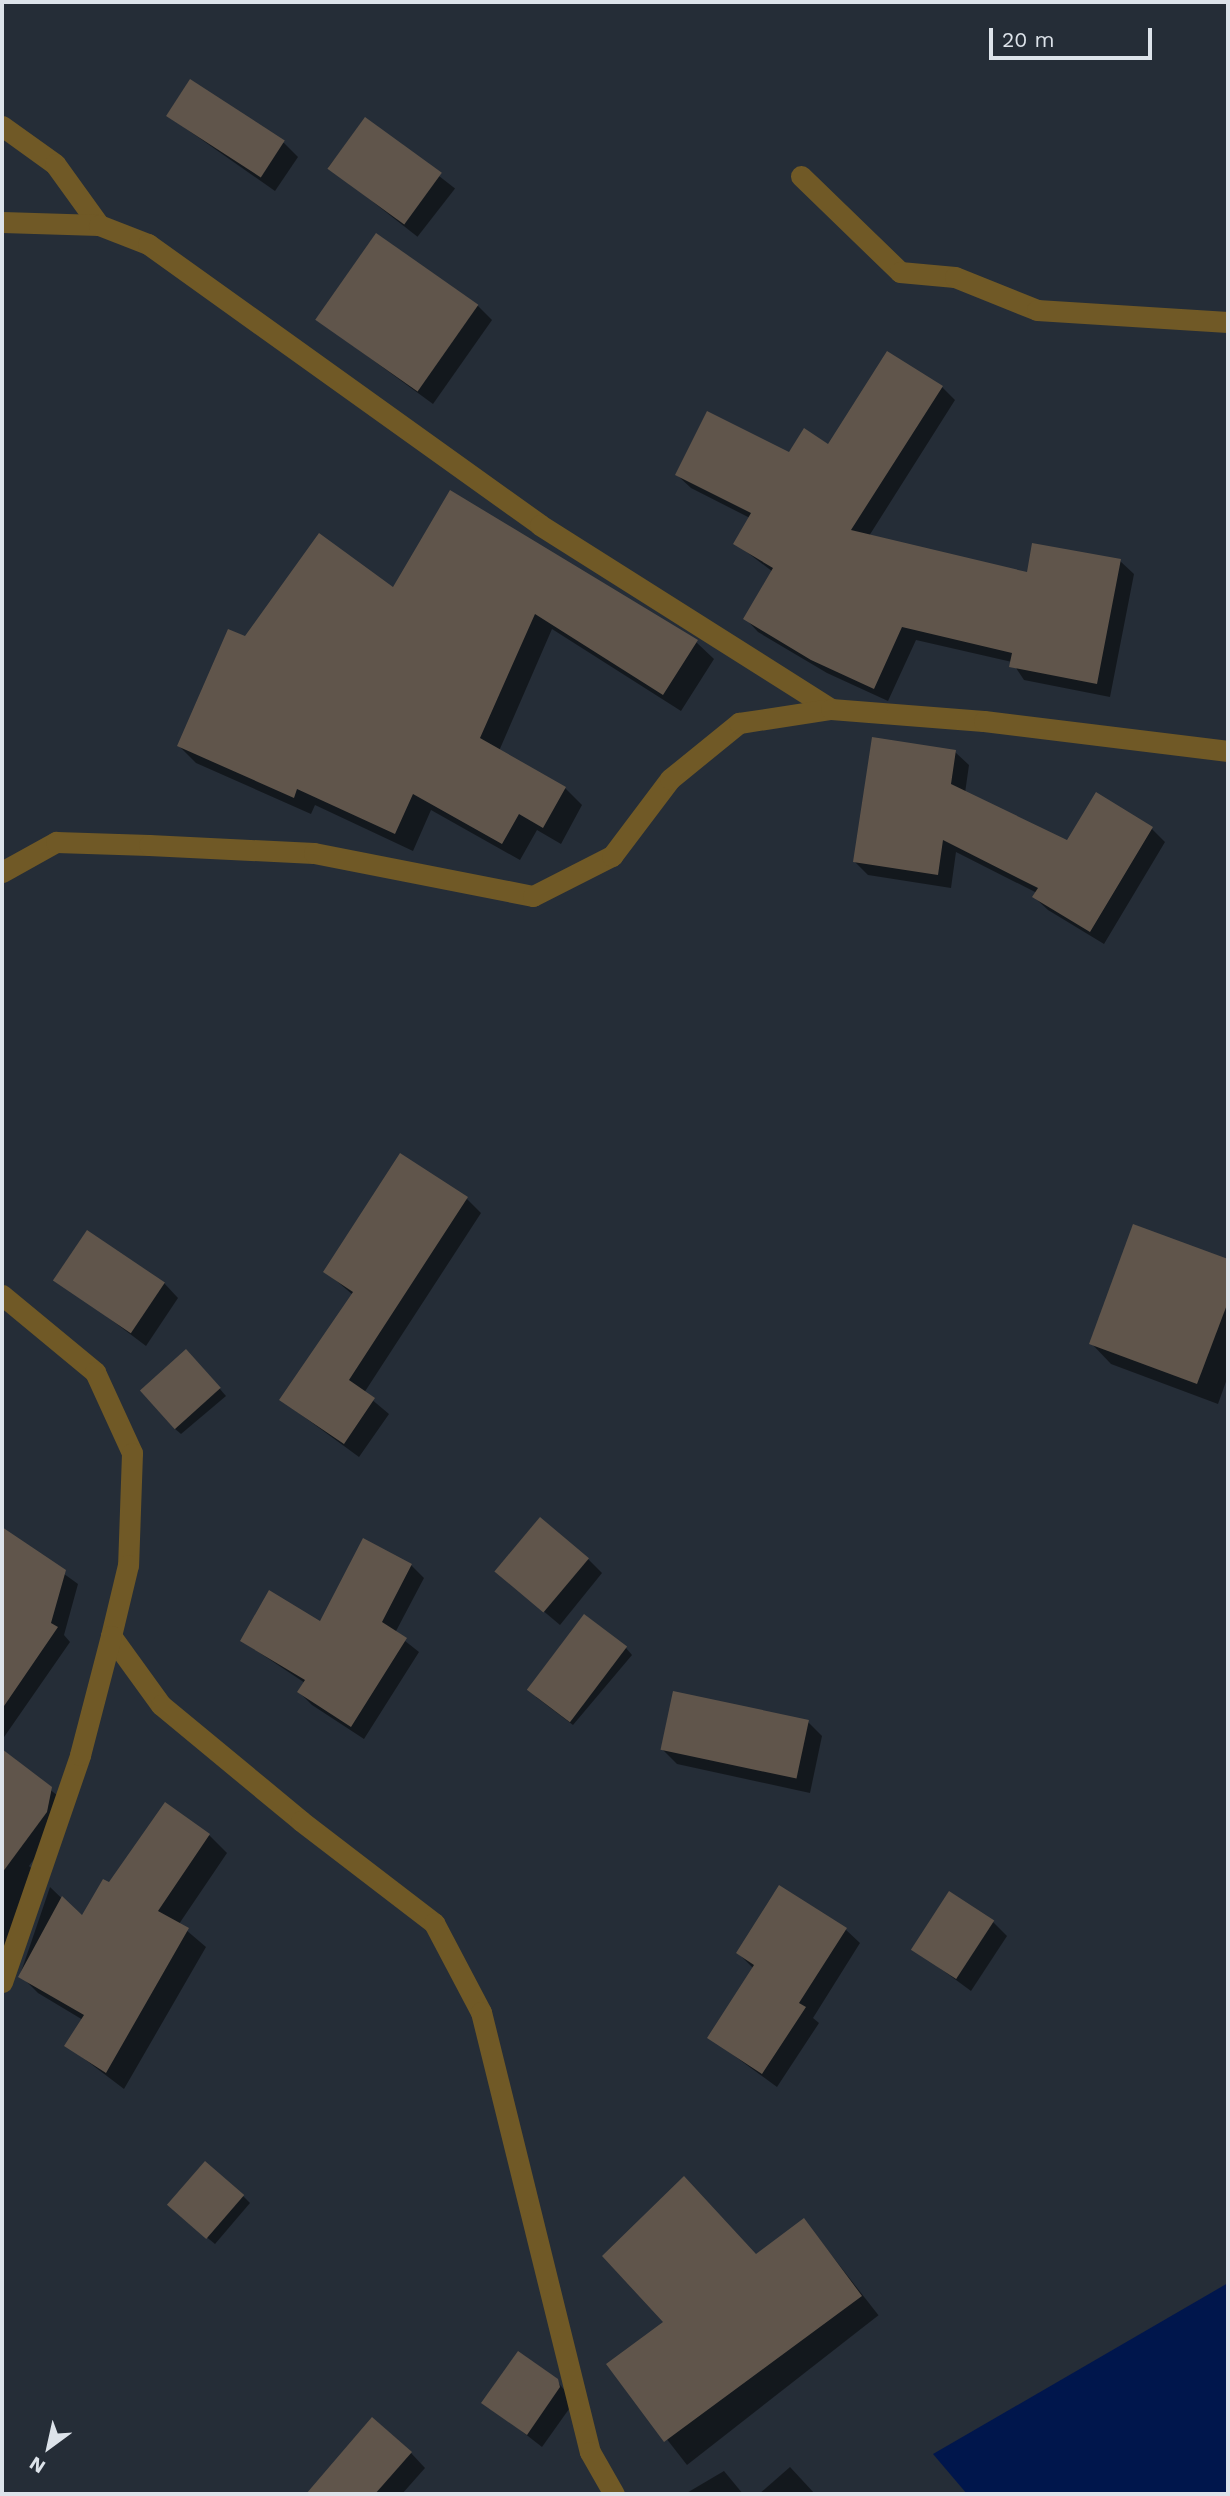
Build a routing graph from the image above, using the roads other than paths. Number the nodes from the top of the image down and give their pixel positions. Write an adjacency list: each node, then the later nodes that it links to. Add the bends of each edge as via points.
1 (2, 126): 4 (street, via 55,164)
2 (801, 176): 5 (street, via 900,272 955,277 1037,310)
3 (2, 222): 4 (street)
4 (99, 225): 6 (street, via 148,244 540,525)
5 (1228, 322)
6 (831, 709): 7 (street, via 984,721); 8 (street, via 739,723 670,779 612,856 533,896 314,853 190,847 56,842)
7 (1228, 751)
8 (2, 872)
9 (2, 1295): 10 (street, via 95,1372 132,1453 128,1565)
10 (111, 1636): 11 (street, via 80,1755); 12 (street, via 161,1705 434,1923 481,2012 590,2452)
11 (2, 1982)
12 (614, 2494)

